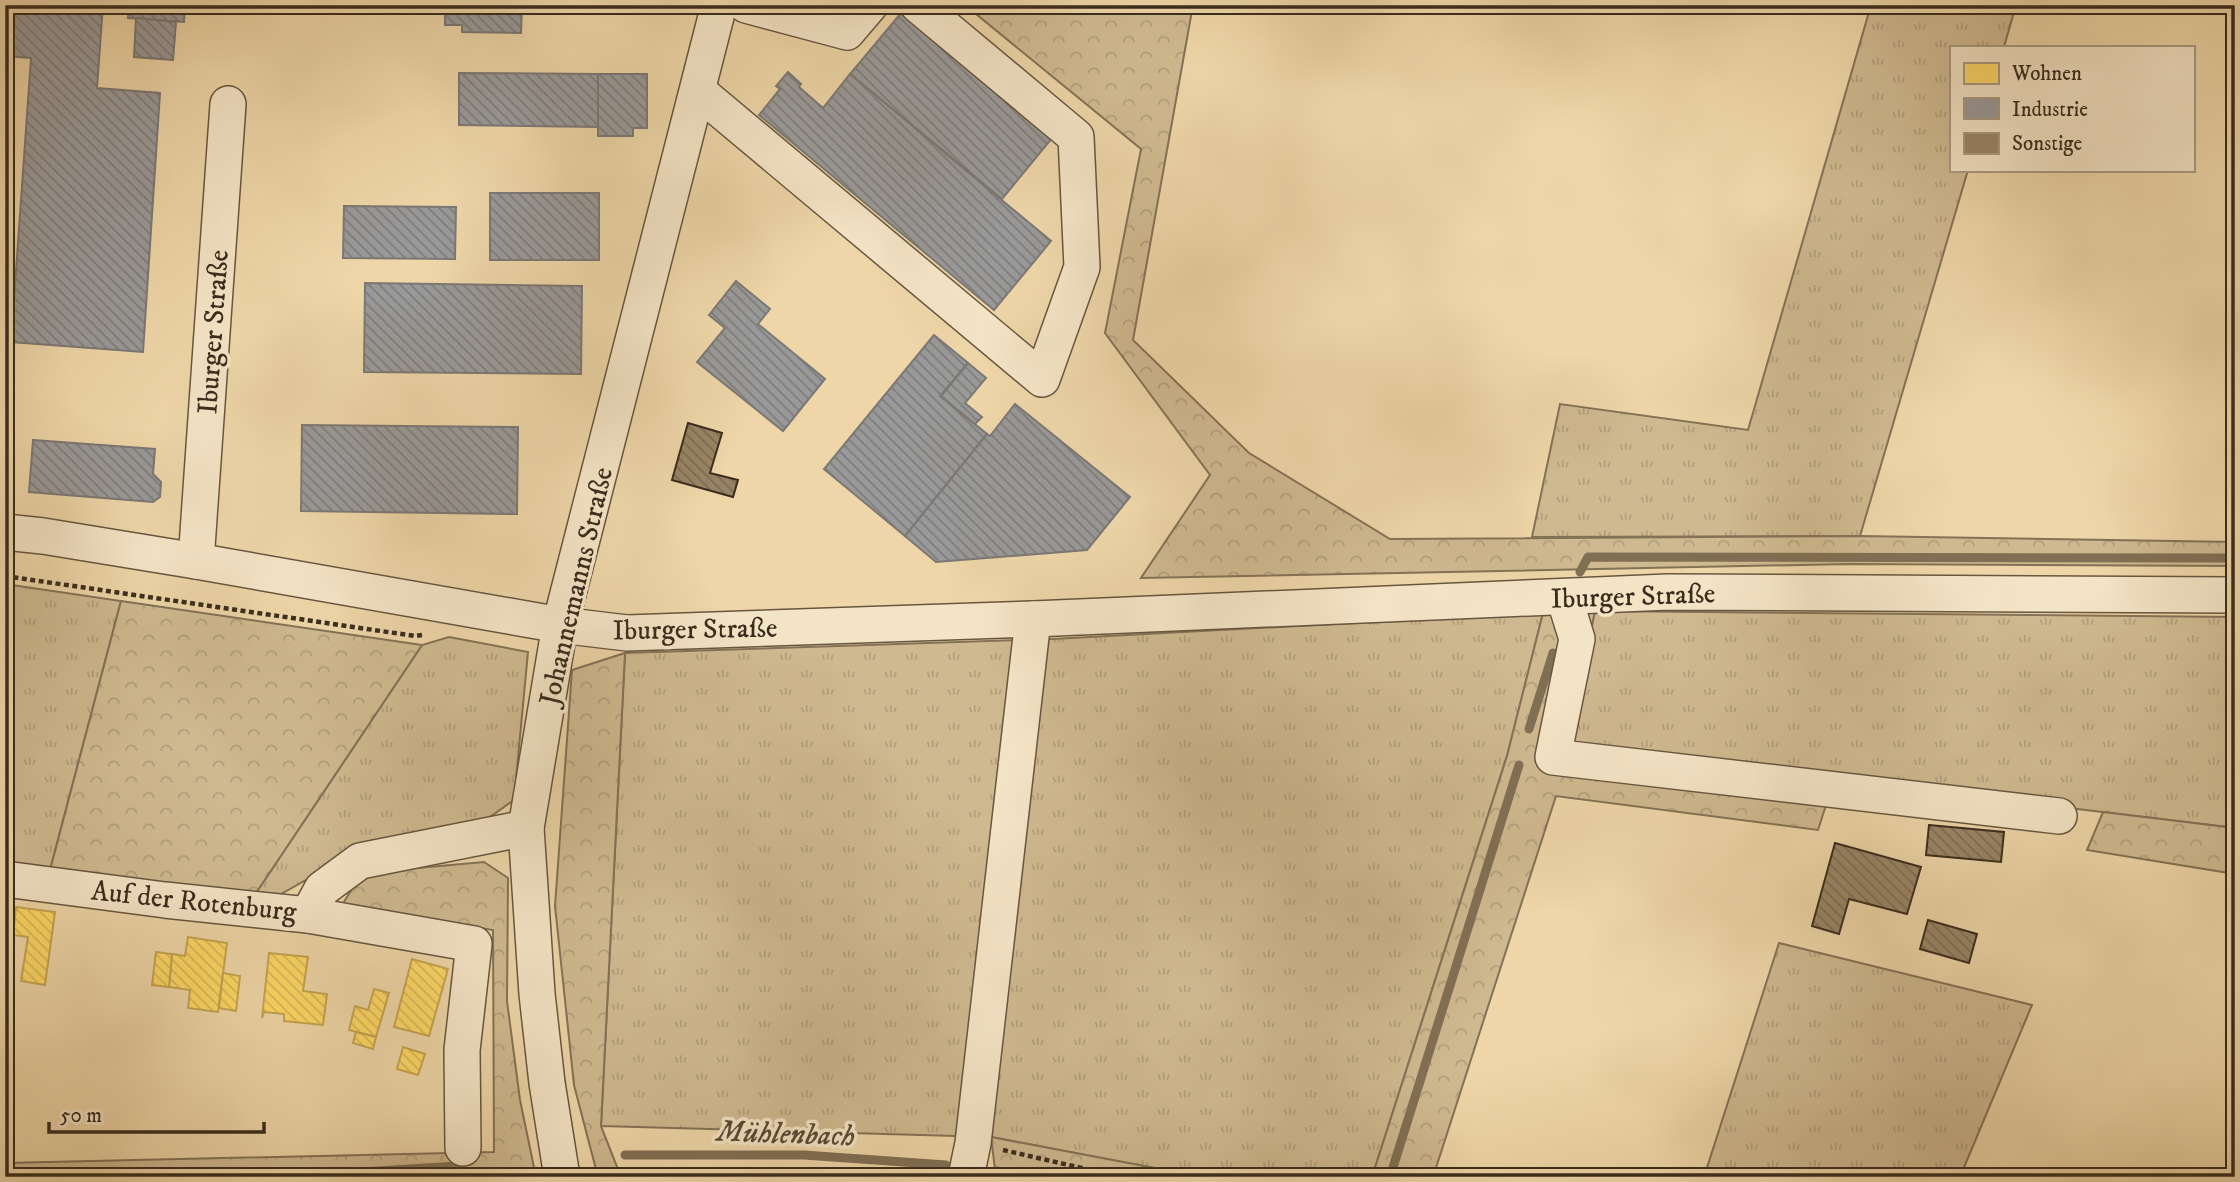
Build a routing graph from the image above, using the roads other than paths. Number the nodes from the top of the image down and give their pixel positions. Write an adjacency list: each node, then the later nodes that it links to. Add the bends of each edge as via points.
1 (719, 5): 5 (street, Johannemanns Straße)
2 (746, 5): 3 (street, via 847,32)
3 (870, 5)
4 (918, 5): 5 (street, via 1076,137 1082,267 1042,379)
5 (698, 91): 12 (street, Johannemanns Straße)
6 (228, 104): 8 (street, Iburger Straße)
7 (5, 532): 8 (street, Iburger Straße)
8 (196, 561): 12 (street, Iburger Straße)
9 (2235, 595): 10 (street, Iburger Straße, via 1668,592)
10 (1564, 597): 11 (street, Iburger Straße); 13 (street, via 1577,639 1553,757)
11 (1032, 620): 12 (street, Iburger Straße, via 628,633); 19 (street)
12 (560, 625): 14 (street, Johannemanns Straße)
13 (2059, 816)
14 (526, 828): 16 (street, Auf der Rotenburg, via 360,861 323,888); 18 (street, Johannemanns Straße, via 537,994)
15 (5, 879): 16 (street, Auf der Rotenburg)
16 (308, 915): 17 (street, via 474,944 462,1050)
17 (463, 1148)
18 (562, 1177)
19 (966, 1177)

